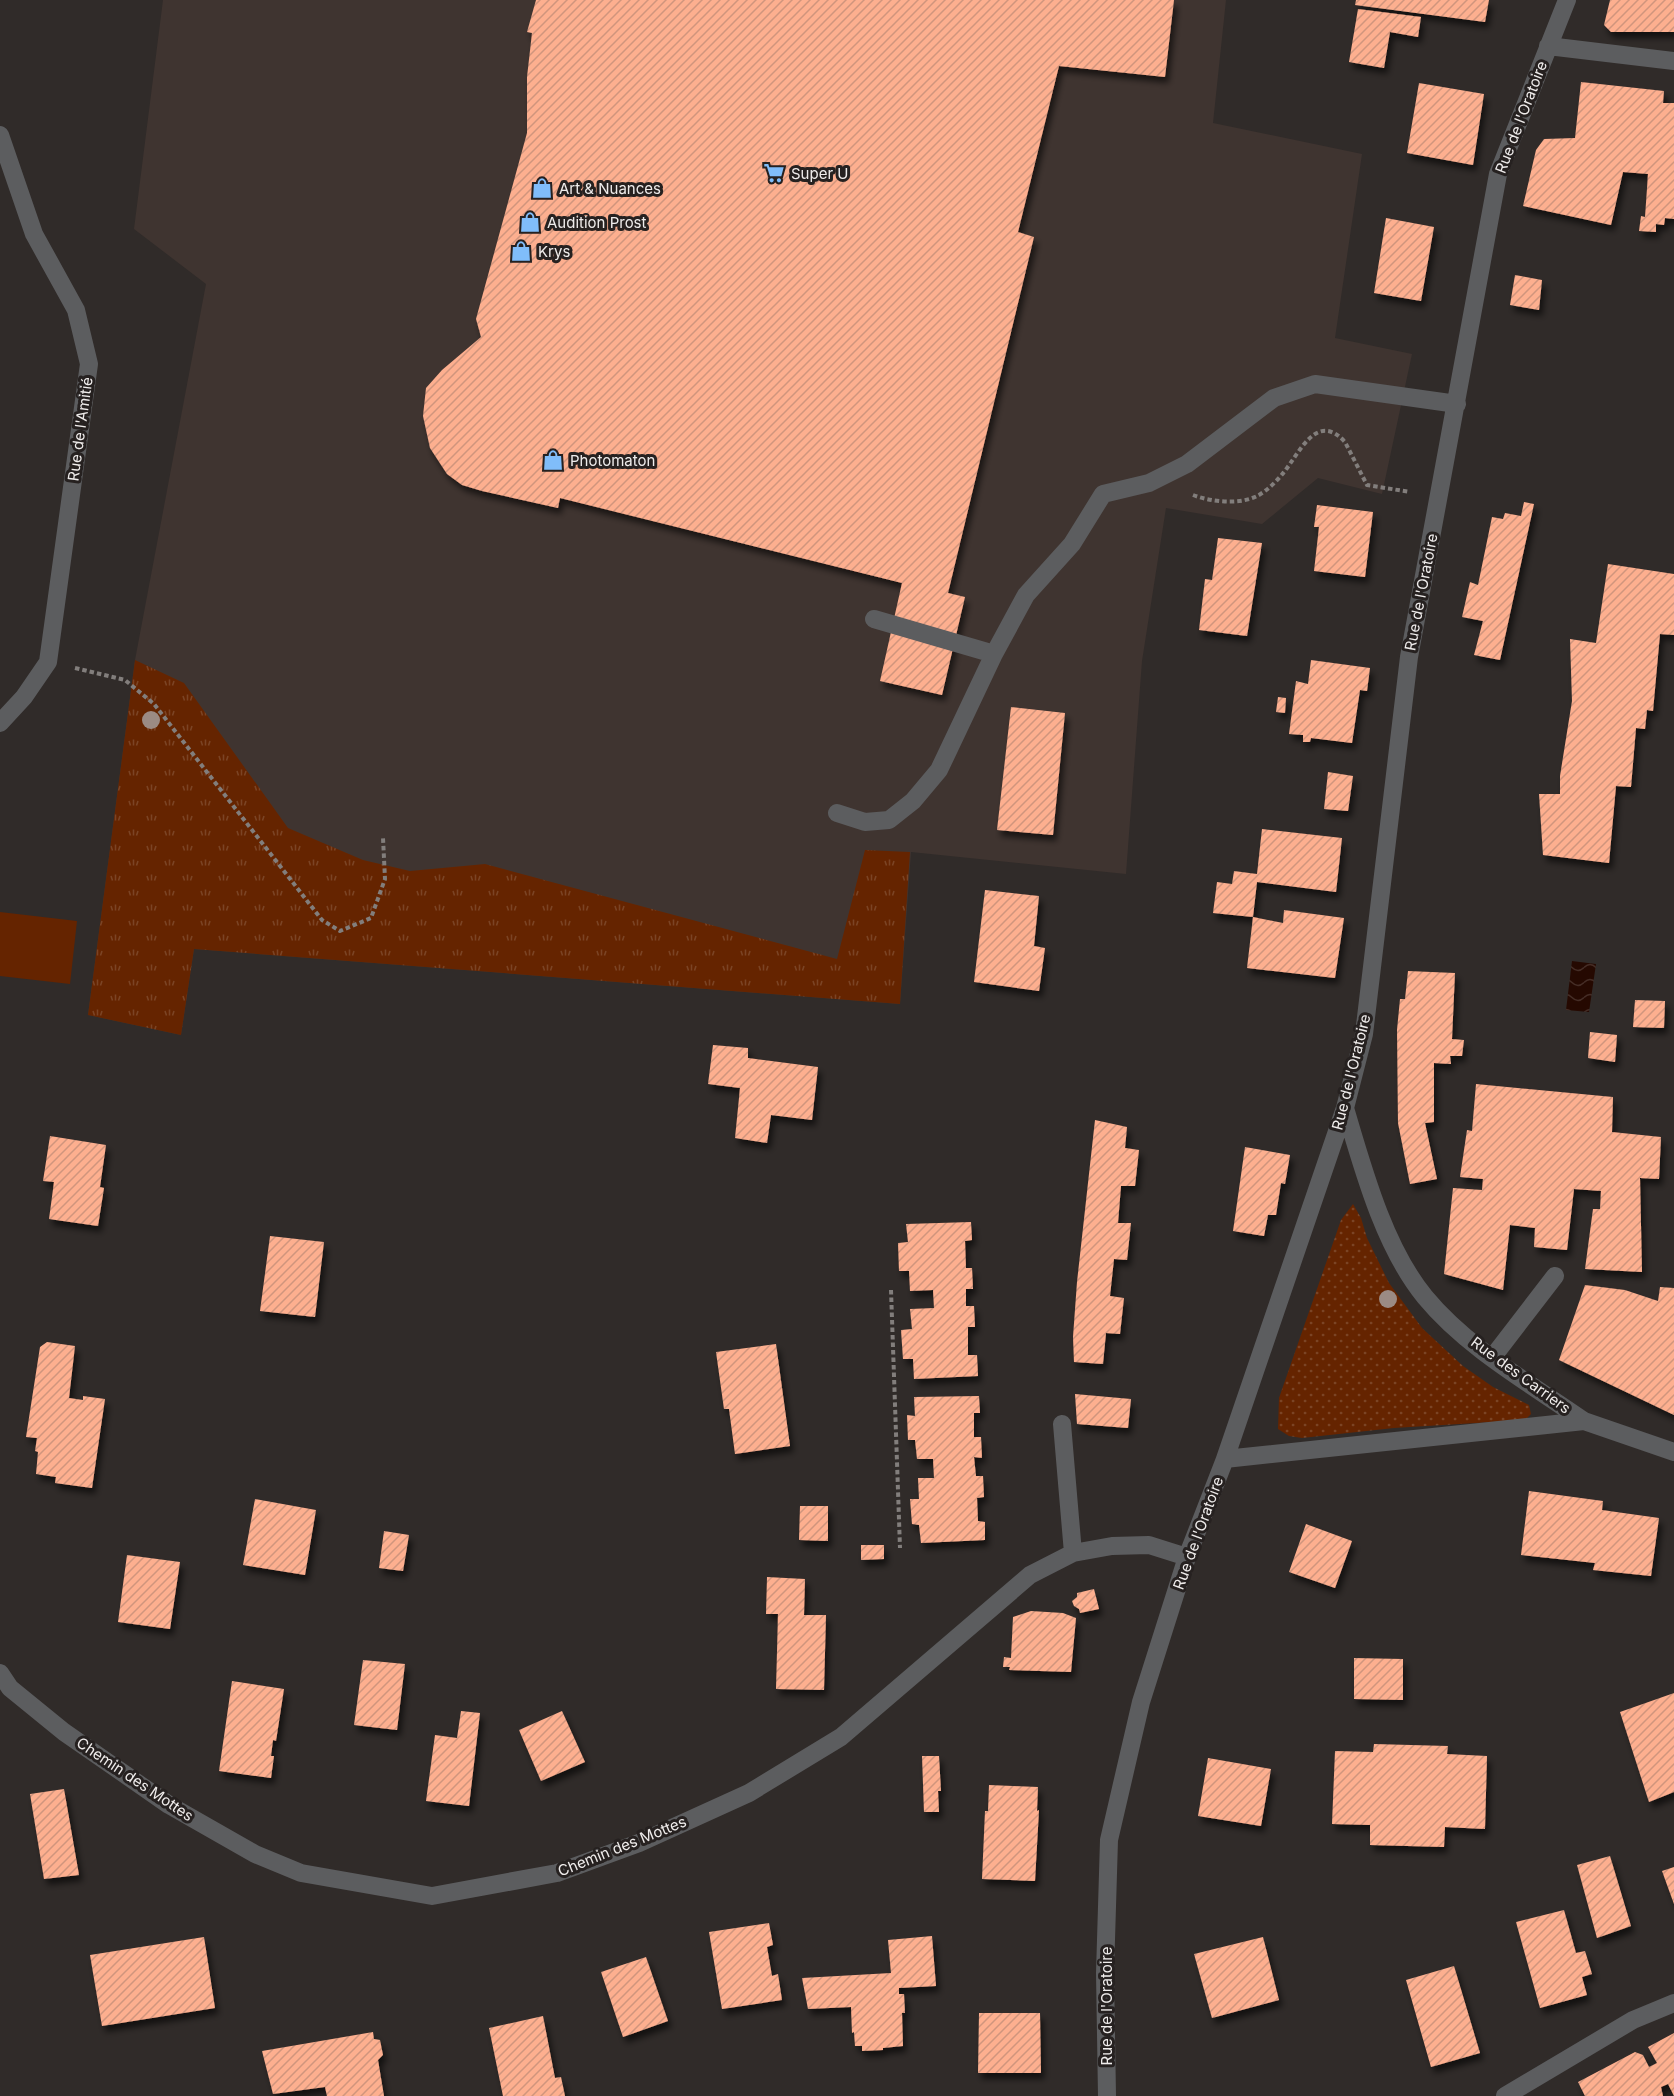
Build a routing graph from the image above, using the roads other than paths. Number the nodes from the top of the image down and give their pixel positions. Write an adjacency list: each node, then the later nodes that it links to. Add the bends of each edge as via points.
1 (1567, 0): 2 (street, Rue de l'Oratoire)
2 (1548, 46): 3 (street); 5 (street, Rue de l'Oratoire, via 1498,174)
3 (1674, 62)
4 (0, 135): 8 (street, Rue de l'Amitié, via 34,234 76,310 89,364 48,662)
5 (1457, 404): 7 (street, via 1315,384 1274,398 1187,464 1149,483 1103,494 1072,544 1026,595); 10 (street, Rue de l'Oratoire, via 1409,657 1364,1034)
6 (874, 619): 7 (street)
7 (994, 654): 9 (street, via 939,770 913,801 889,820 865,822)
8 (0, 723)
9 (837, 813)
10 (1345, 1108): 12 (street, Rue des Carriers, via 1372,1194 1399,1256 1425,1297); 16 (street, Rue de l'Oratoire)
11 (1555, 1276): 12 (street)
12 (1492, 1358): 13 (street, Rue des Carriers)
13 (1584, 1420): 15 (street, Rue des Carriers); 16 (street, Rue des Carriers)
14 (1062, 1424): 17 (street)
15 (1674, 1452)
16 (1226, 1459): 18 (street, Rue de l'Oratoire)
17 (1073, 1553): 18 (street, Chemin des Mottes, via 1149,1545); 19 (street, Chemin des Mottes, via 1030,1575 840,1737 749,1793 639,1843 557,1873 432,1896 301,1873 255,1854 169,1805 64,1732 10,1688)
18 (1187, 1557): 21 (street, Rue de l'Oratoire, via 1141,1702 1109,1840)
19 (0, 1672)
20 (1674, 2003): 22 (street, via 1633,2020)
21 (1107, 2096)
22 (1505, 2096)

